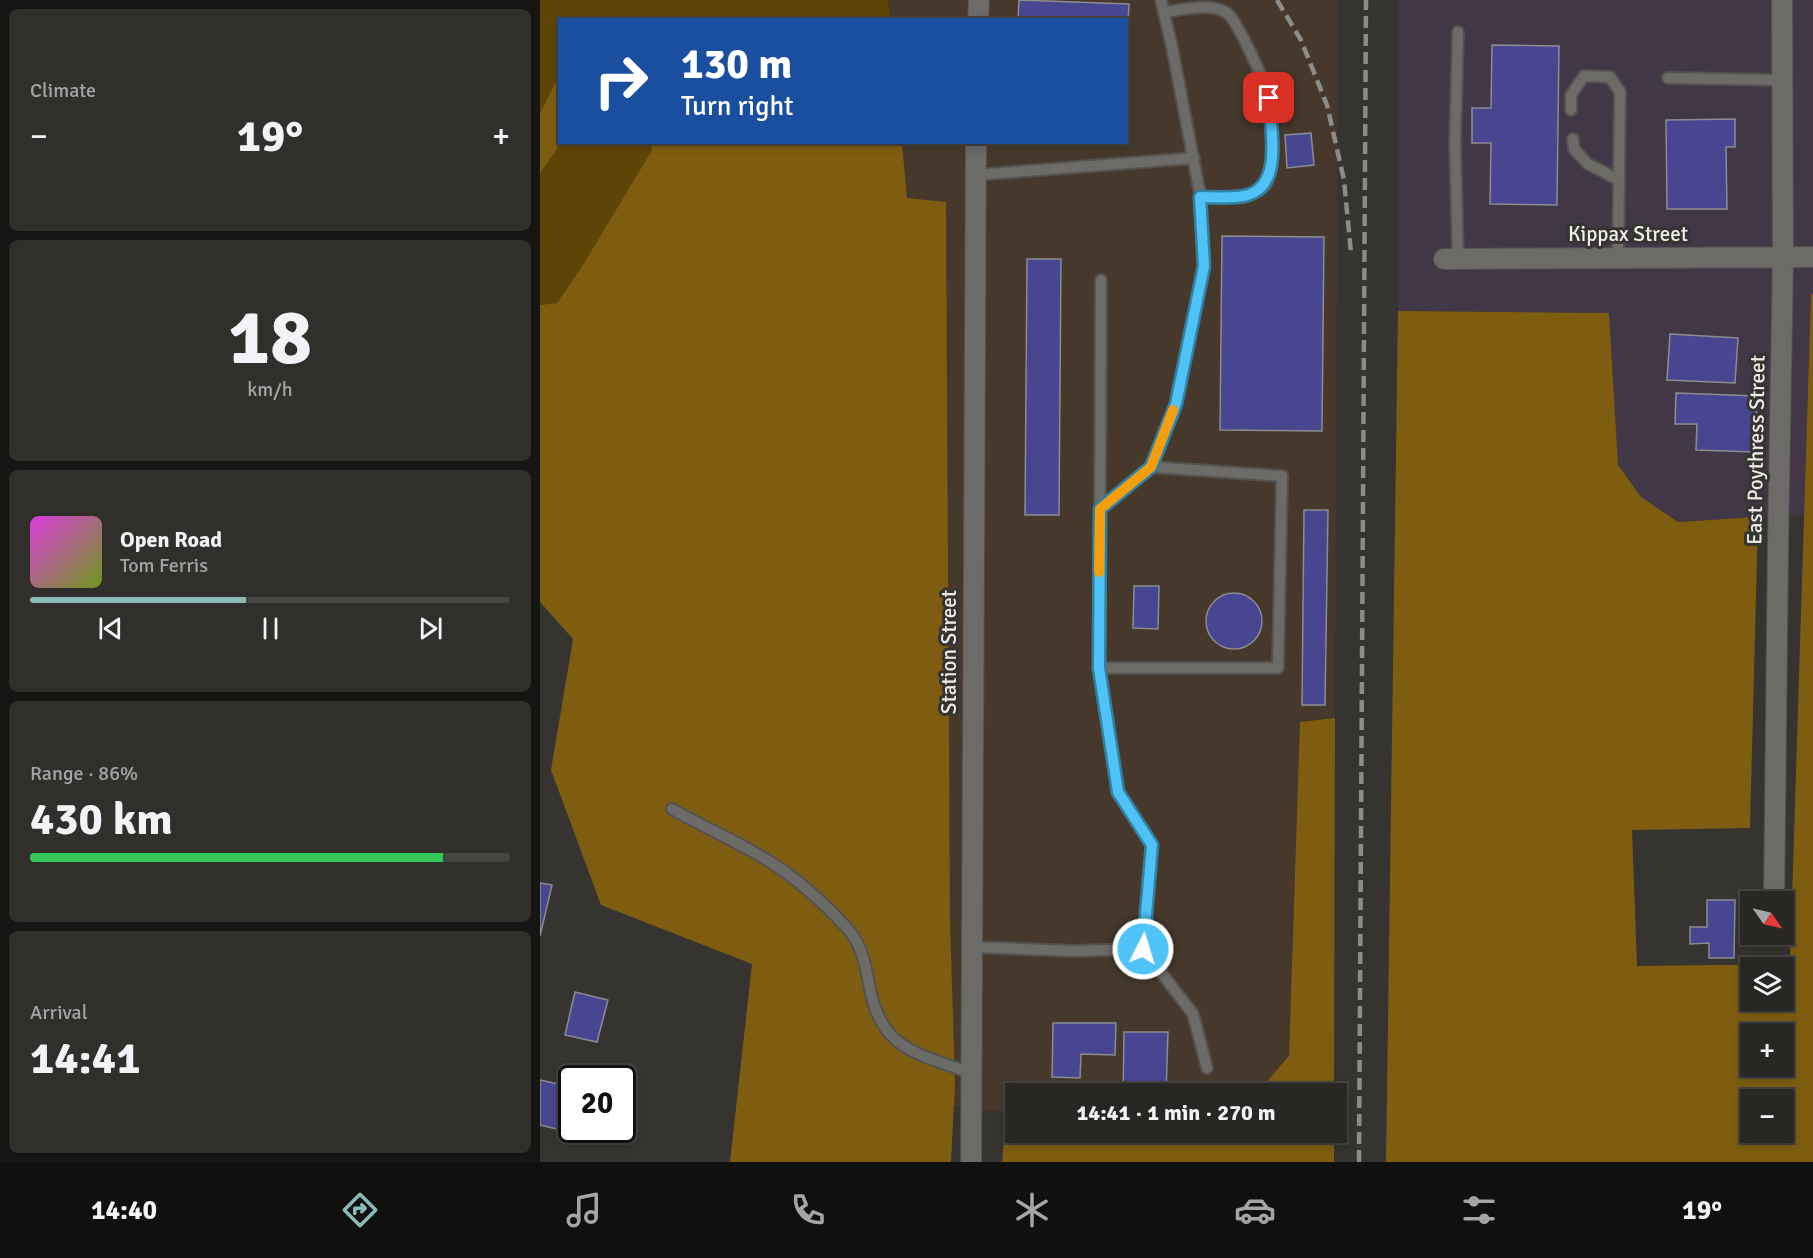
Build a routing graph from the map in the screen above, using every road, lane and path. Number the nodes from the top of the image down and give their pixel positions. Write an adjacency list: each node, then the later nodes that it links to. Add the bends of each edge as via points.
1 (979, 0): 5 (street)
2 (1161, 0): 4 (lane)
3 (1782, 0): 8 (street, East Poythress Street)
4 (1164, 12): 12 (lane); 15 (lane, via 1216,7 1228,14 1238,26 1269,98 1272,156 1266,183 1247,196)
5 (978, 18)
6 (1458, 32): 19 (lane)
7 (1668, 78): 8 (lane)
8 (1782, 80): 16 (street, East Poythress Street)
9 (1571, 110): 14 (lane, via 1571,95 1584,75 1610,77 1620,92)
10 (1573, 140): 14 (lane, via 1574,149 1588,164)
11 (976, 144): 13 (street, Station Street)
12 (1194, 158): 13 (lane); 15 (lane)
13 (975, 175): 26 (street, Station Street)
14 (1619, 180): 18 (lane)
15 (1200, 197): 21 (lane, via 1204,266 1176,404)
16 (1784, 257): 17 (street, Kippax Street); 18 (street, Kippax Street); 25 (street, East Poythress Street)
17 (1813, 257)
18 (1618, 258): 19 (street, Kippax Street)
19 (1451, 259)
20 (1101, 280): 22 (lane)
21 (1151, 467): 22 (lane); 23 (lane, via 1282,476 1278,668)
22 (1100, 509): 23 (lane)
23 (1099, 668): 27 (lane, via 1118,792 1152,845)
24 (672, 809): 29 (lane, via 759,855 805,888 857,940 875,1010 886,1031 914,1052)
25 (1774, 891)
26 (971, 947): 27 (lane); 29 (street, Station Street)
27 (1143, 949): 28 (lane, via 1194,1014)
28 (1207, 1068)
29 (971, 1073): 30 (street, Station Street)
30 (971, 1162)

